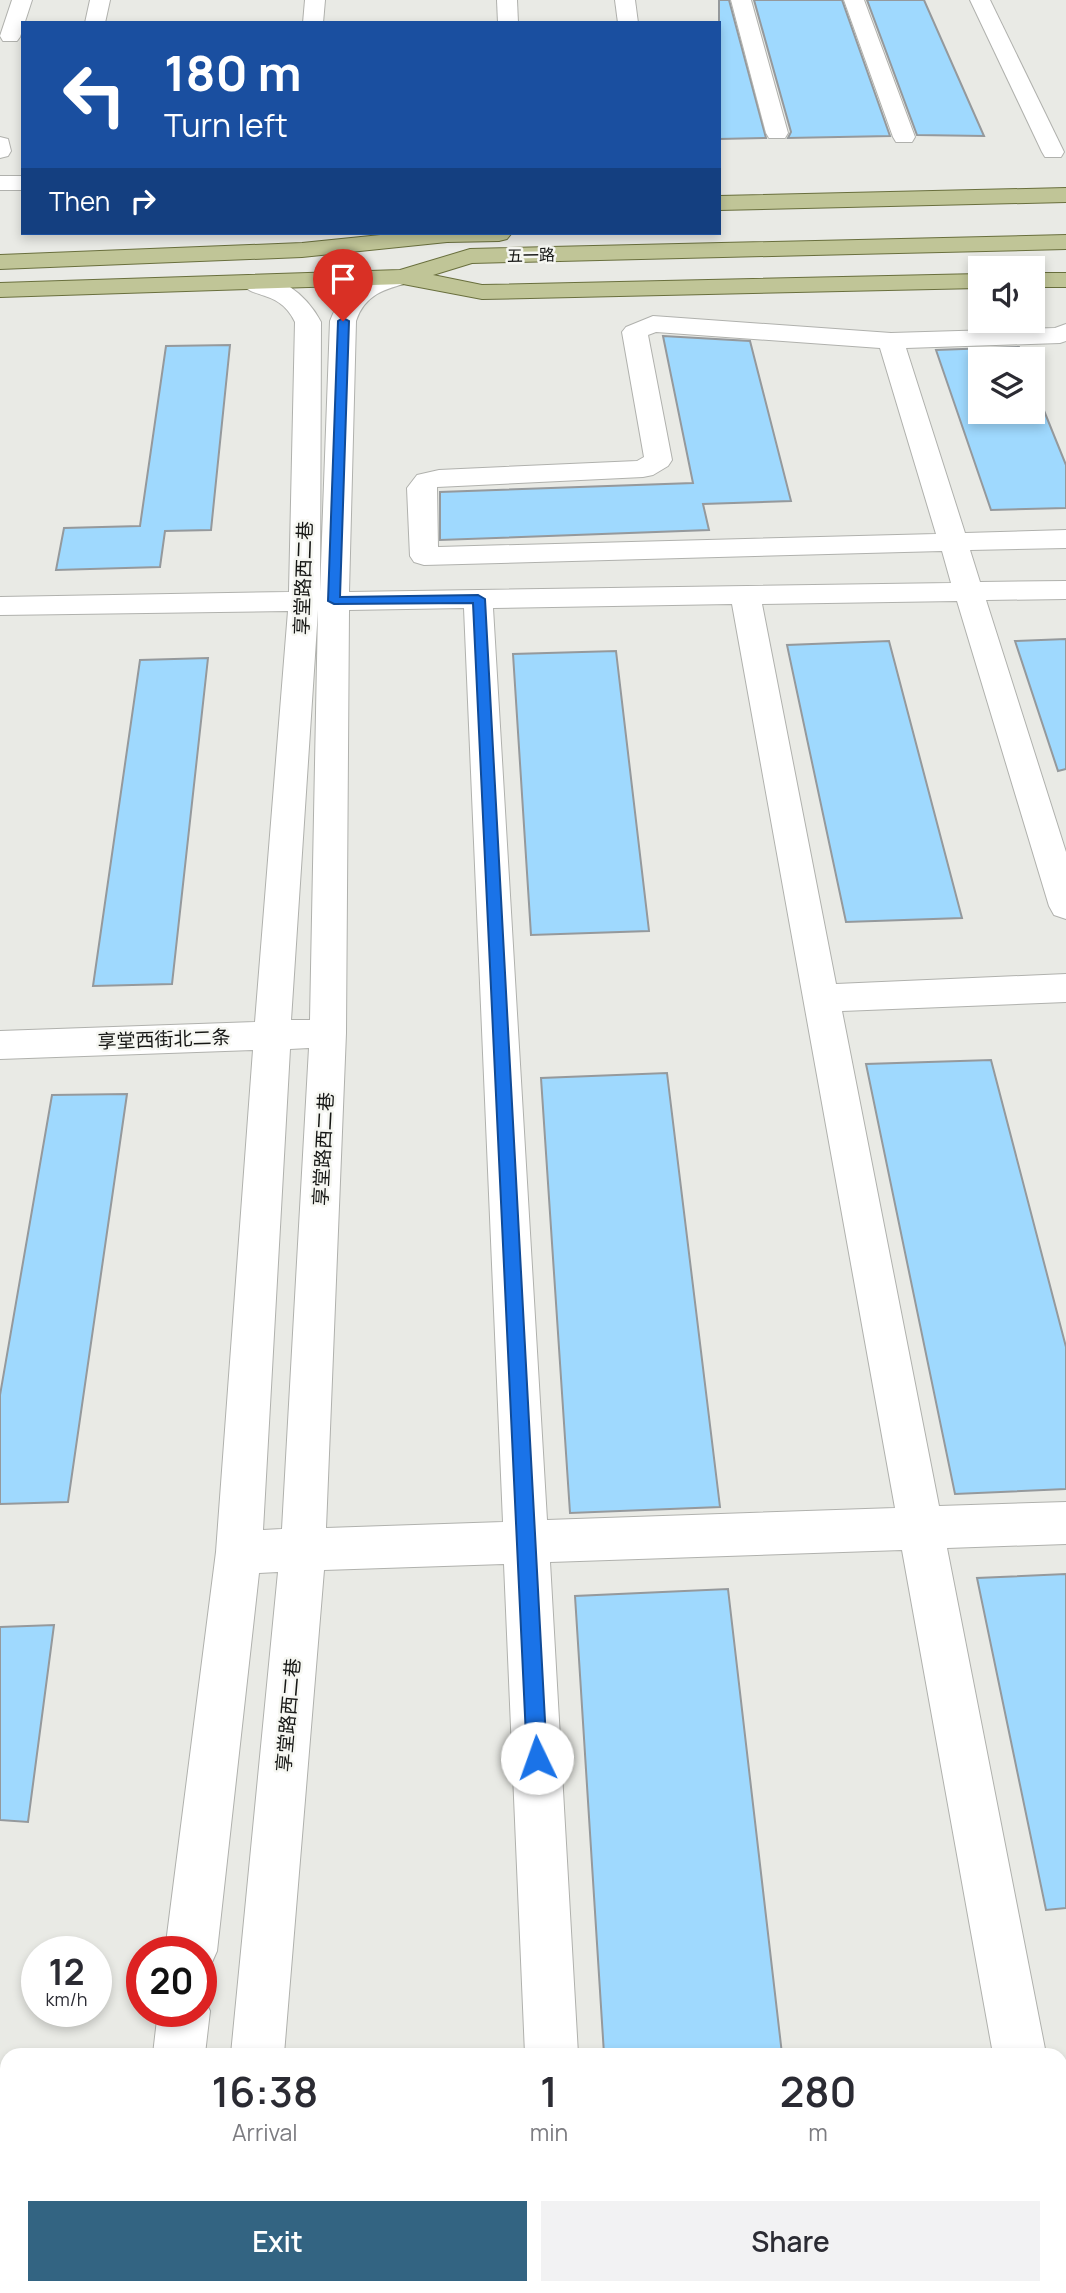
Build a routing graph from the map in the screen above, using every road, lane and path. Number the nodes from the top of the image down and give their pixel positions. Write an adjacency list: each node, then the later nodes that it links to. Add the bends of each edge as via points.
1 (0, 0): 2 (street)
2 (12, 0)
3 (22, 0): 17 (street)
4 (100, 0): 12 (street)
5 (299, 0): 13 (street)
6 (315, 0): 14 (street)
7 (507, 0): 15 (street)
8 (625, 0): 16 (street)
9 (741, 0): 18 (street)
10 (854, 0): 19 (street)
11 (980, 0): 22 (street)
12 (95, 21)
13 (297, 21)
14 (313, 21)
15 (508, 21)
16 (628, 21)
17 (11, 37)
18 (777, 133)
19 (904, 137)
20 (0, 144): 21 (street)
21 (0, 151)
22 (1053, 152)
23 (0, 183): 24 (street)
24 (21, 183)
25 (1066, 195): 26 (main road)
26 (721, 203)
27 (1066, 221): 28 (main road)
28 (721, 229)
29 (198, 235): 32 (main road)
30 (249, 235): 35 (main road)
31 (447, 235): 35 (main road, via 302,250)
32 (0, 242)
33 (1066, 242): 38 (main road, 五一路, via 470,256)
34 (0, 253): 36 (main road)
35 (192, 255): 36 (main road)
36 (64, 260): 37 (main road)
37 (0, 262)
38 (402, 277): 41 (main road, via 482,292); 42 (main road, 五一路); 52 (street, 享堂路西二巷, via 365,288 348,302 343,321)
39 (1045, 280): 40 (main road)
40 (1066, 280)
41 (968, 281)
42 (252, 282): 43 (main road, 五一路); 52 (street, 享堂路西二巷, via 300,303 308,322)
43 (0, 290)
44 (1066, 332): 45 (street)
45 (891, 341): 47 (street); 47 (street, via 653,324 635,332 658,460 643,469 427,481 421,488 424,556)
46 (1066, 539): 47 (street)
47 (954, 542): 49 (street)
48 (1066, 590): 49 (street)
49 (969, 592): 50 (street); 54 (street)
50 (745, 595): 51 (street); 56 (street)
51 (478, 599): 52 (street); 62 (street)
52 (319, 601): 53 (street); 57 (street, 享堂路西二巷); 58 (street, 享堂路西二巷)
53 (0, 606)
54 (1066, 906)
55 (1066, 988): 56 (street)
56 (821, 998): 61 (street)
57 (272, 1034): 58 (street, 享堂西街北二条); 59 (street, 享堂西街北二条); 64 (street, 享堂路西二巷)
58 (328, 1034): 63 (street, 享堂路西二巷)
59 (0, 1045)
60 (1066, 1523): 61 (street)
61 (921, 1528): 62 (street); 70 (street)
62 (526, 1542): 63 (street); 69 (street)
63 (303, 1550): 64 (street); 68 (street, 享堂路西二巷)
64 (239, 1552): 65 (street, 享堂路西二巷)
65 (193, 1936)
66 (182, 2027): 67 (street)
67 (179, 2048)
68 (258, 2048)
69 (552, 2048)
70 (1019, 2048)

